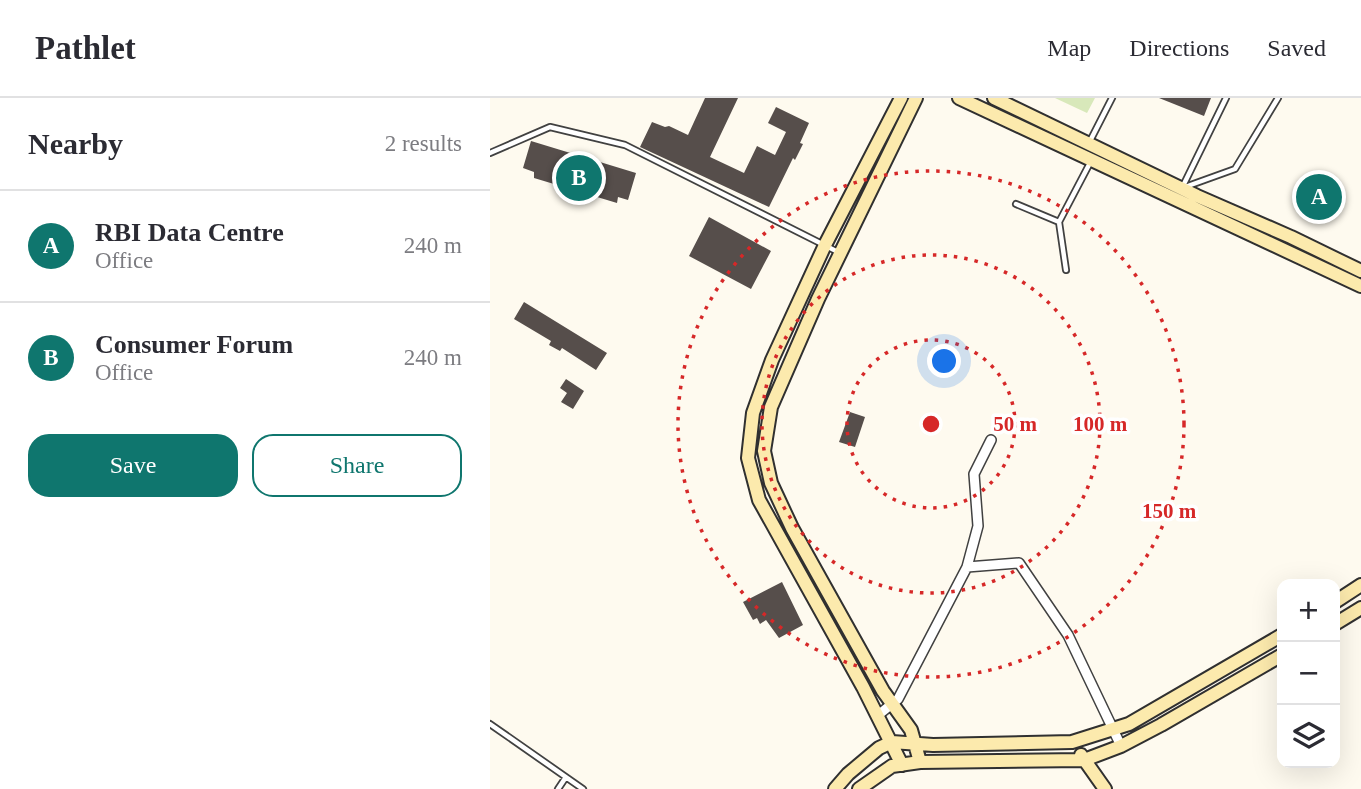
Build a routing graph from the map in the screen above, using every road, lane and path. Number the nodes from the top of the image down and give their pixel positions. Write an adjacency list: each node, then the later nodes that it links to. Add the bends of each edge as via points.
1 (901, 98): 14 (main road)
2 (916, 98): 15 (main road)
3 (959, 98): 10 (main road)
4 (994, 98): 8 (main road)
5 (1112, 98): 8 (lane)
6 (1226, 98): 11 (lane)
7 (1278, 98): 11 (lane, via 1236,169)
8 (1089, 144): 11 (main road)
9 (490, 153): 14 (lane, via 550,127 625,145)
10 (1091, 161): 13 (lane); 18 (main road)
11 (1181, 189): 17 (main road)
12 (1016, 204): 13 (lane)
13 (1059, 222): 16 (lane)
14 (825, 245): 15 (lane); 28 (main road, via 772,360 753,413 748,458 759,500)
15 (841, 253): 27 (main road, via 771,407 764,451 771,483 792,528)
16 (1066, 270)
17 (1361, 271)
18 (1361, 286)
19 (991, 440): 20 (street, via 974,474 978,526)
20 (967, 567): 27 (street); 30 (street, via 1019,564 1069,635)
21 (1361, 585): 22 (main road)
22 (1340, 599)
23 (1361, 608): 24 (main road)
24 (1340, 621)
25 (1277, 638): 30 (main road)
26 (1277, 658): 34 (main road)
27 (892, 704): 28 (street); 32 (main road)
28 (877, 716): 31 (main road)
29 (490, 724): 38 (lane)
30 (1114, 730): 33 (main road); 34 (street)
31 (892, 742): 32 (main road); 37 (main road); 41 (main road, via 879,748)
32 (916, 742): 33 (main road); 36 (main road)
33 (1072, 742): 35 (main road)
34 (1121, 746): 35 (main road)
35 (1084, 760): 36 (main road); 43 (main road)
36 (920, 762): 37 (main road)
37 (902, 765): 42 (main road, via 892,766)
38 (566, 777): 39 (lane); 40 (lane)
39 (558, 789)
40 (583, 789)
41 (835, 789)
42 (859, 789)
43 (1105, 789)

